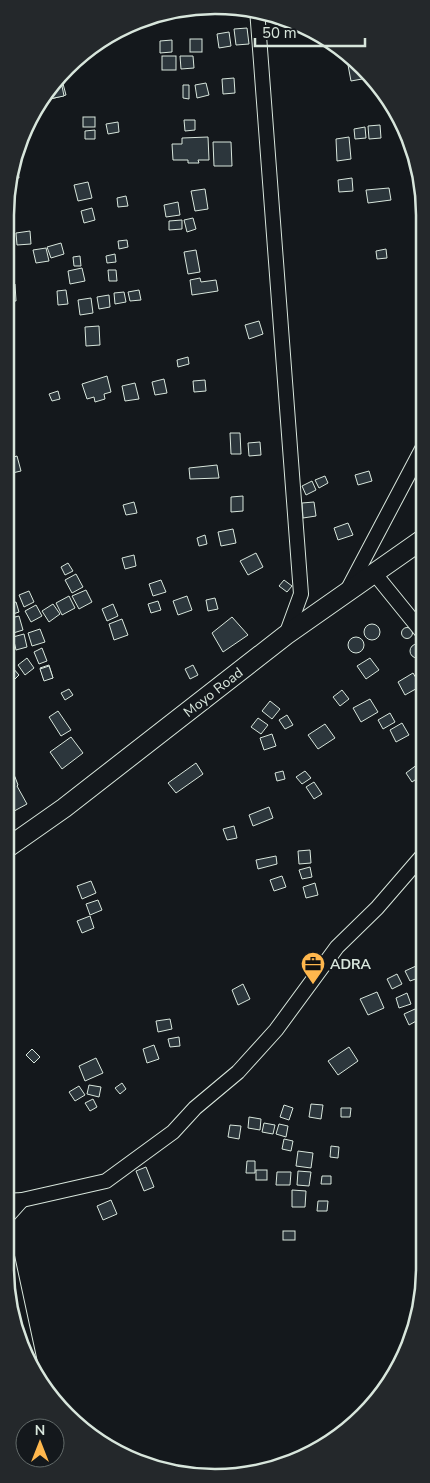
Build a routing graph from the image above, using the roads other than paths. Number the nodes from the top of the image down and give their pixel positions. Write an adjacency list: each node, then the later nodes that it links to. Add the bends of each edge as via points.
1 (258, 19): 7 (street, via 301,594)
2 (416, 460): 5 (street)
3 (416, 543): 4 (main road, Moyo Road)
4 (375, 574): 5 (main road, Moyo Road); 6 (street)
5 (346, 594): 7 (main road, Moyo Road)
6 (416, 625)
7 (286, 635): 8 (main road, Moyo Road, via 64,808)
8 (14, 843)
9 (416, 863): 11 (street, via 337,947 276,1030 238,1072 195,1108 173,1132 106,1181)
10 (14, 1200): 11 (street)
11 (22, 1200): 12 (street)
12 (14, 1209)

